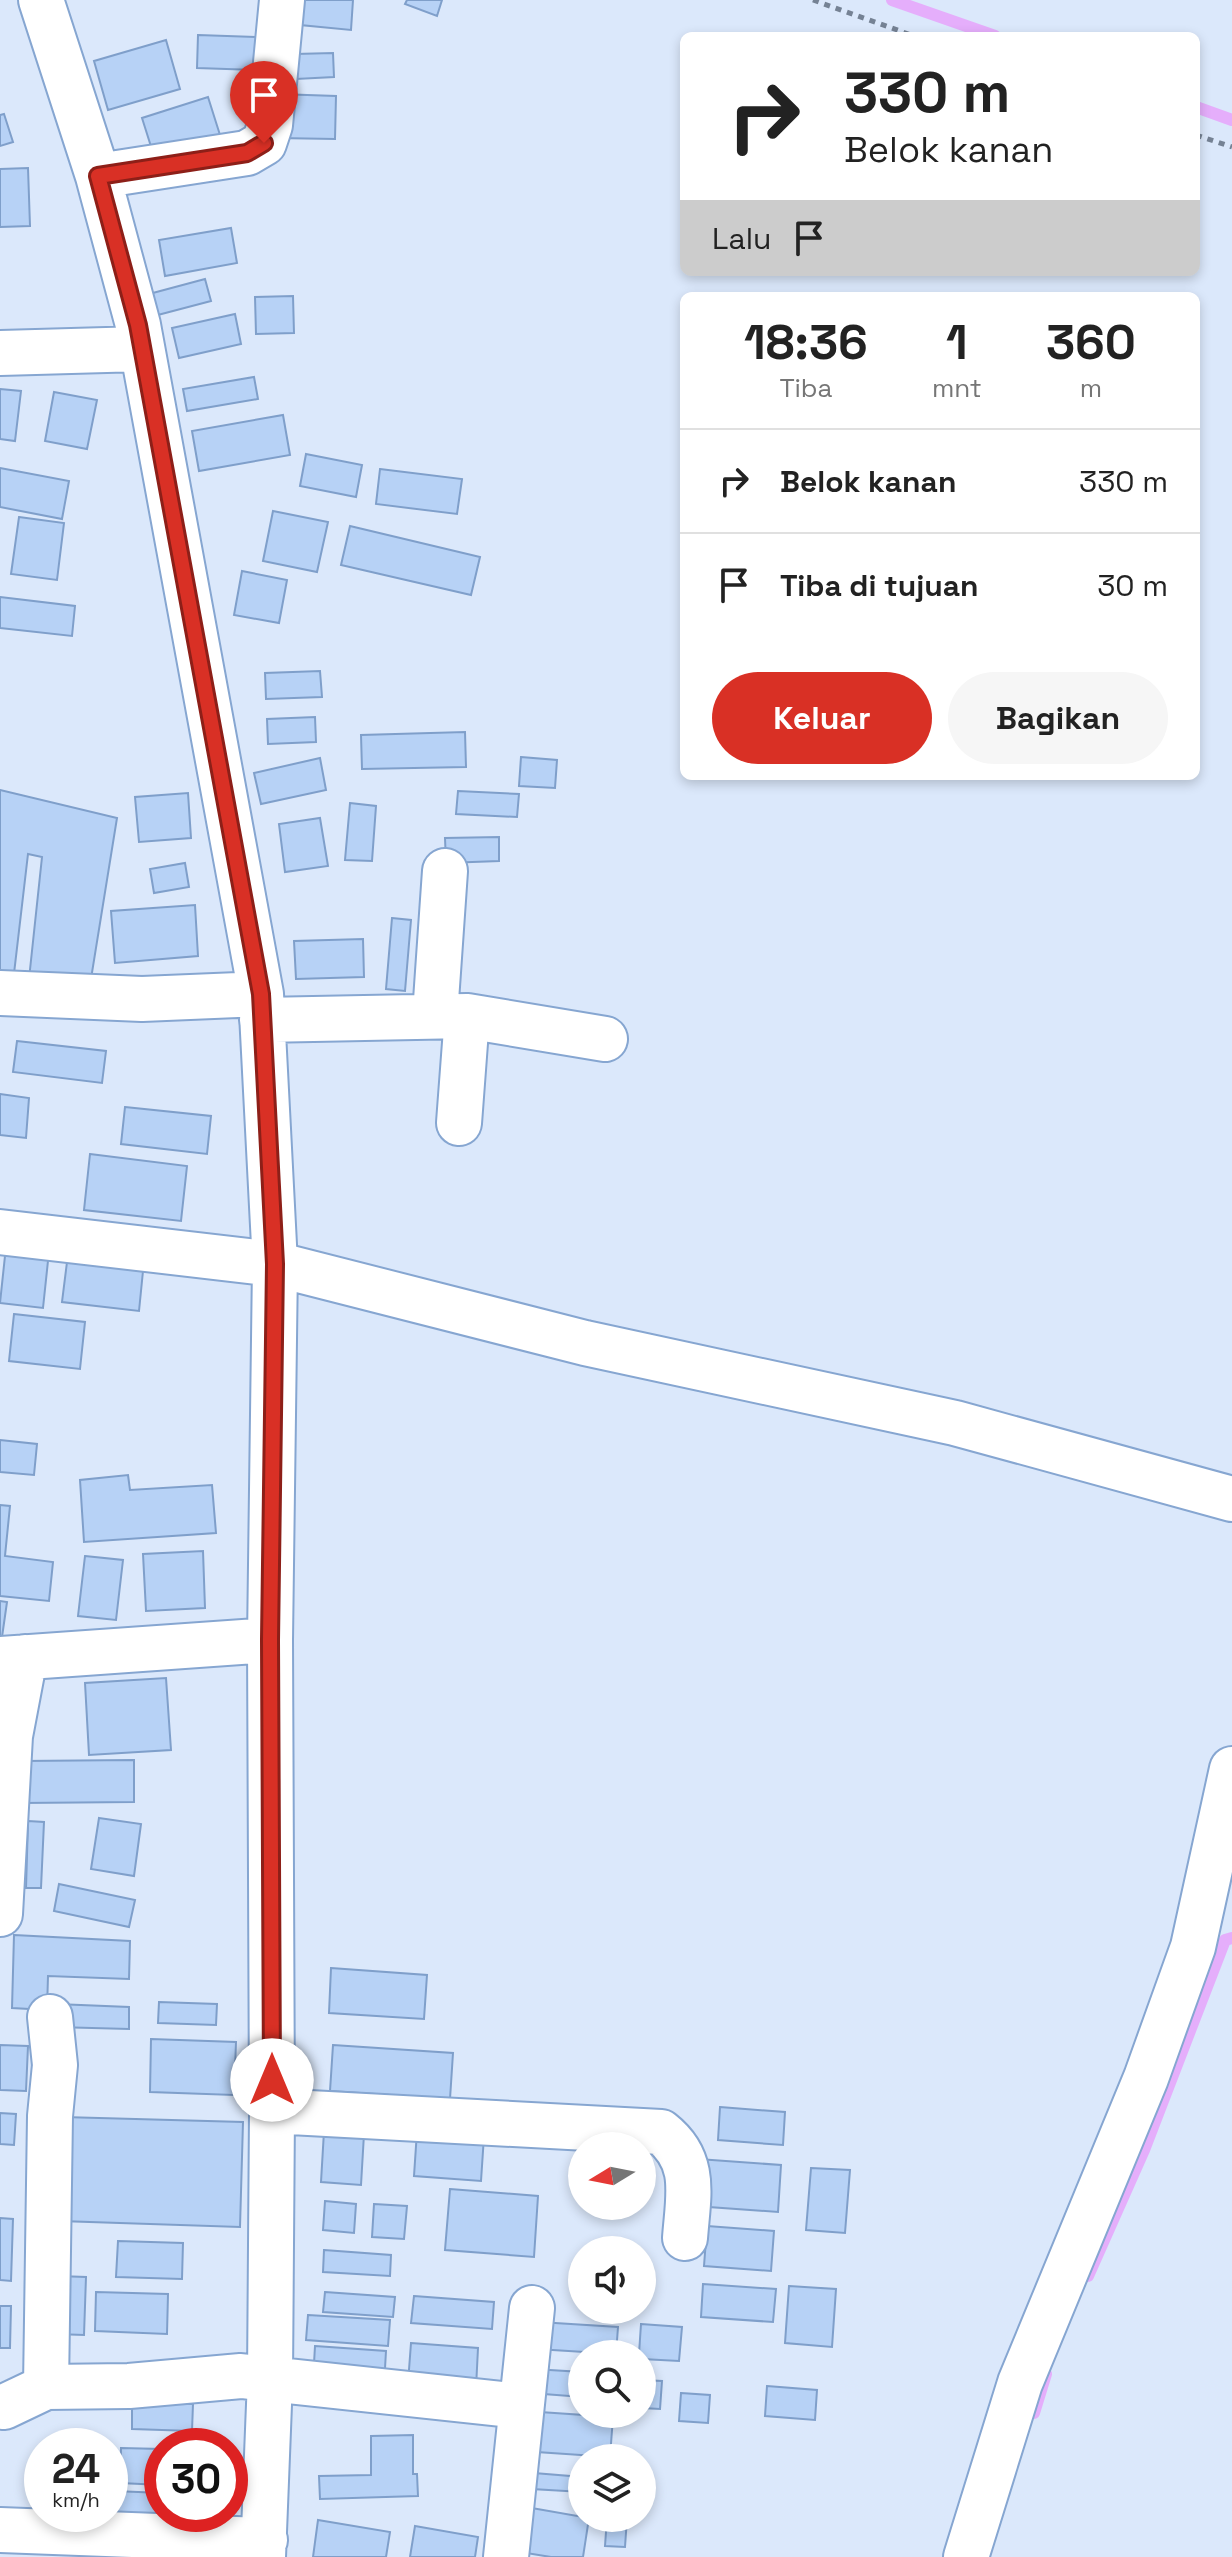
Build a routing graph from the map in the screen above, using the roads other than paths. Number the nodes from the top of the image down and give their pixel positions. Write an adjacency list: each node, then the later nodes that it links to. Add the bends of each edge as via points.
1 (41, 0): 3 (street)
2 (282, 0): 3 (street, via 264,143 247,153)
3 (98, 176): 4 (street)
4 (142, 349): 5 (street); 8 (street)
5 (0, 353)
6 (445, 871): 9 (street)
7 (0, 993): 8 (street)
8 (262, 1007): 9 (street); 13 (street)
9 (451, 1015): 10 (street); 11 (street)
10 (605, 1039)
11 (459, 1123)
12 (0, 1232): 13 (street)
13 (275, 1264): 14 (street, via 585,1343 955,1423); 15 (street)
14 (1232, 1499)
15 (270, 1640): 16 (street); 20 (street)
16 (13, 1658): 18 (street)
17 (1232, 1769): 30 (street, via 1193,1947 1146,2078 1020,2383)
18 (0, 1914)
19 (50, 2017): 24 (street, via 55,2065)
20 (272, 2111): 21 (street, via 661,2132 684,2157); 23 (street)
21 (685, 2238)
22 (532, 2308): 25 (street)
23 (270, 2379): 24 (street, via 241,2376); 25 (street); 28 (street)
24 (46, 2387): 26 (street)
25 (521, 2406): 29 (street)
26 (4, 2407)
27 (0, 2530): 28 (street)
28 (264, 2548)
29 (506, 2557)
30 (966, 2557)

